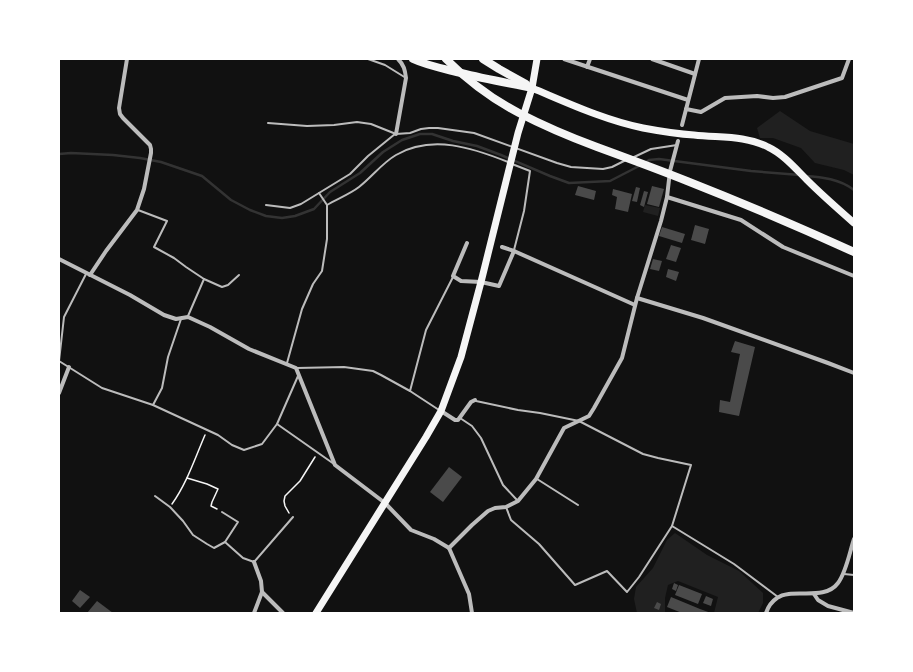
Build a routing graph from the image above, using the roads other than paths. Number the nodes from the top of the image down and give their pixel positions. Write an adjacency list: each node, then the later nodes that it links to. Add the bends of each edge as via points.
1 (127, 59): 27 (street, via 120,114 151,148 144,189)
2 (368, 59): 15 (lane, via 385,65)
3 (398, 59): 15 (street, via 405,70)
4 (413, 59): 16 (highway, via 438,68)
5 (446, 59): 32 (highway, via 496,100 530,119 565,135 688,181)
6 (483, 59): 16 (highway)
7 (537, 59): 16 (main road)
8 (564, 59): 13 (street)
9 (590, 59): 13 (street)
10 (652, 59): 14 (street)
11 (700, 59): 14 (street)
12 (849, 59): 18 (street, via 842,78 785,97 725,98 701,112)
13 (587, 67): 17 (street)
14 (695, 74): 17 (street)
15 (406, 78): 21 (street)
16 (532, 88): 28 (main road, via 592,113 643,128 760,143 781,155); 39 (main road, via 518,133)
17 (688, 100): 18 (street)
18 (686, 110): 20 (street)
19 (268, 123): 21 (lane, via 314,126 357,122)
20 (682, 125)
21 (396, 134): 22 (lane, via 429,128 474,133 571,167 603,169 651,149); 23 (lane, via 350,174)
22 (677, 143): 24 (street)
23 (319, 193): 25 (lane, via 290,208); 26 (lane)
24 (667, 197): 37 (street, via 741,220 783,247); 40 (street)
25 (266, 205)
26 (327, 205): 31 (lane, via 358,187 387,161 410,148 437,144 475,150 530,171); 44 (lane, via 327,239 322,271 302,309)
27 (137, 210): 34 (street); 38 (lane, via 167,220 154,247)
28 (854, 223)
29 (467, 243): 36 (street)
30 (502, 247): 31 (street)
31 (514, 251): 39 (street, via 499,286); 41 (street)
32 (854, 252)
33 (59, 259): 34 (street)
34 (88, 274): 43 (street, via 164,315); 45 (lane, via 64,317 59,361)
35 (238, 275): 38 (lane, via 228,285 222,286)
36 (453, 276): 39 (street, via 461,280); 49 (lane, via 426,330)
37 (854, 276)
38 (204, 279): 42 (lane)
39 (481, 282): 53 (main road, via 461,357)
40 (637, 298): 41 (street); 47 (street, via 703,318)
41 (635, 305): 55 (street, via 622,358 589,416)
42 (188, 317): 43 (street); 44 (street, via 249,350)
43 (181, 318): 52 (lane, via 168,358 162,388)
44 (286, 364): 46 (street)
45 (70, 367): 50 (street); 52 (lane, via 102,388)
46 (296, 368): 48 (street); 49 (lane, via 344,367 373,371)
47 (854, 373)
48 (298, 375): 56 (lane); 57 (street)
49 (410, 391): 53 (lane)
50 (59, 393)
51 (475, 400): 54 (street); 55 (lane)
52 (153, 404): 56 (lane, via 244,450 262,444)
53 (441, 412): 54 (street, via 455,420); 61 (main road)
54 (460, 418): 60 (lane, via 472,426 481,438 503,485)
55 (579, 421): 58 (street, via 564,428); 66 (lane, via 644,454 691,465)
56 (277, 424): 57 (lane)
57 (335, 465): 61 (street)
58 (536, 479): 60 (street); 62 (lane)
59 (155, 496): 68 (lane, via 170,507 193,535 214,548)
60 (518, 500): 63 (street)
61 (385, 503): 69 (street, via 411,530); 78 (main road)
62 (578, 505)
63 (506, 507): 66 (lane, via 511,520 539,544 575,585 607,571 626,592); 69 (street, via 488,511)
64 (222, 512): 68 (lane, via 238,522)
65 (293, 517): 70 (lane)
66 (672, 526): 75 (lane, via 734,564)
67 (854, 539): 71 (street)
68 (224, 542): 70 (lane, via 243,558)
69 (450, 548): 79 (street, via 469,594)
70 (254, 562): 73 (street, via 262,581)
71 (843, 574): 72 (lane); 74 (street, via 834,587 826,592)
72 (854, 575)
73 (262, 592): 76 (street); 77 (street)
74 (814, 594): 75 (street); 81 (street, via 828,606)
75 (778, 597): 80 (street)
76 (254, 613)
77 (283, 613)
78 (316, 613)
79 (472, 613)
80 (766, 613)
81 (854, 613)

